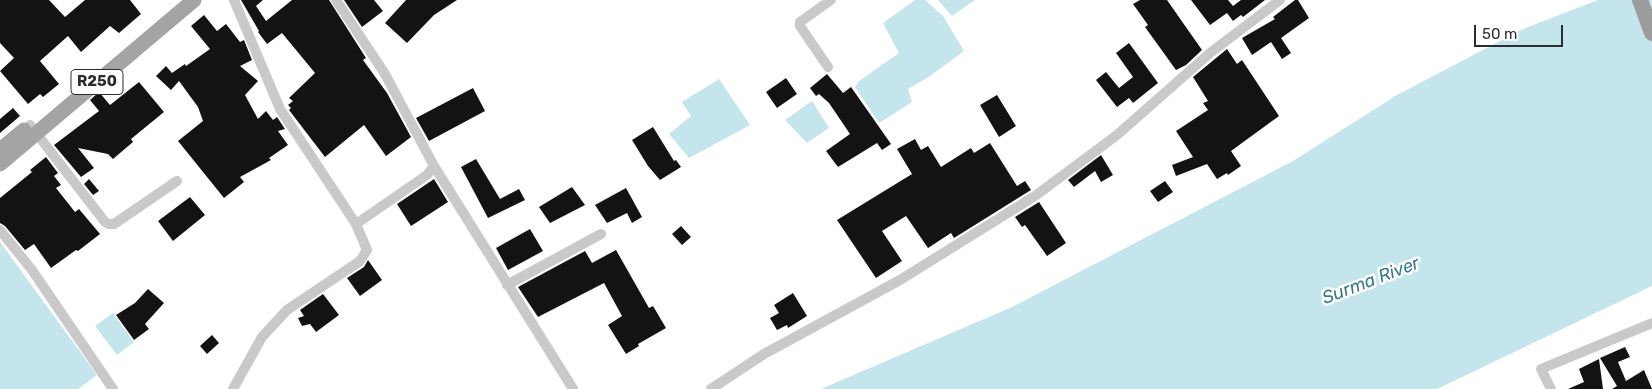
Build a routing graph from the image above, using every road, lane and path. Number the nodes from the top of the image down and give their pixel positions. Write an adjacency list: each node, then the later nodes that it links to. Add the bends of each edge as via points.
1 (179, 0): 10 (main road, R250)
2 (194, 0): 10 (main road, R250)
3 (234, 0): 15 (street, via 280,109)
4 (336, 0): 13 (street, via 385,74)
5 (831, 0): 9 (street, via 800,22)
6 (1280, 0): 23 (street, via 1210,53 1117,135 1035,196 900,280 764,354)
7 (1640, 0): 8 (highway)
8 (1652, 33)
9 (828, 67)
10 (33, 129): 11 (main road, R250); 12 (main road, R250); 14 (street, via 105,222 110,224)
11 (0, 150)
12 (0, 164)
13 (434, 166): 15 (street, via 427,175); 18 (street)
14 (177, 182)
15 (356, 224): 21 (street, via 366,250 360,261 288,310 262,337)
16 (0, 230): 20 (street, via 32,270)
17 (602, 234): 18 (street)
18 (507, 285): 22 (street)
19 (1652, 323): 24 (street, via 1541,370)
20 (113, 389)
21 (233, 389)
22 (573, 389)
23 (711, 389)
24 (1551, 389)

